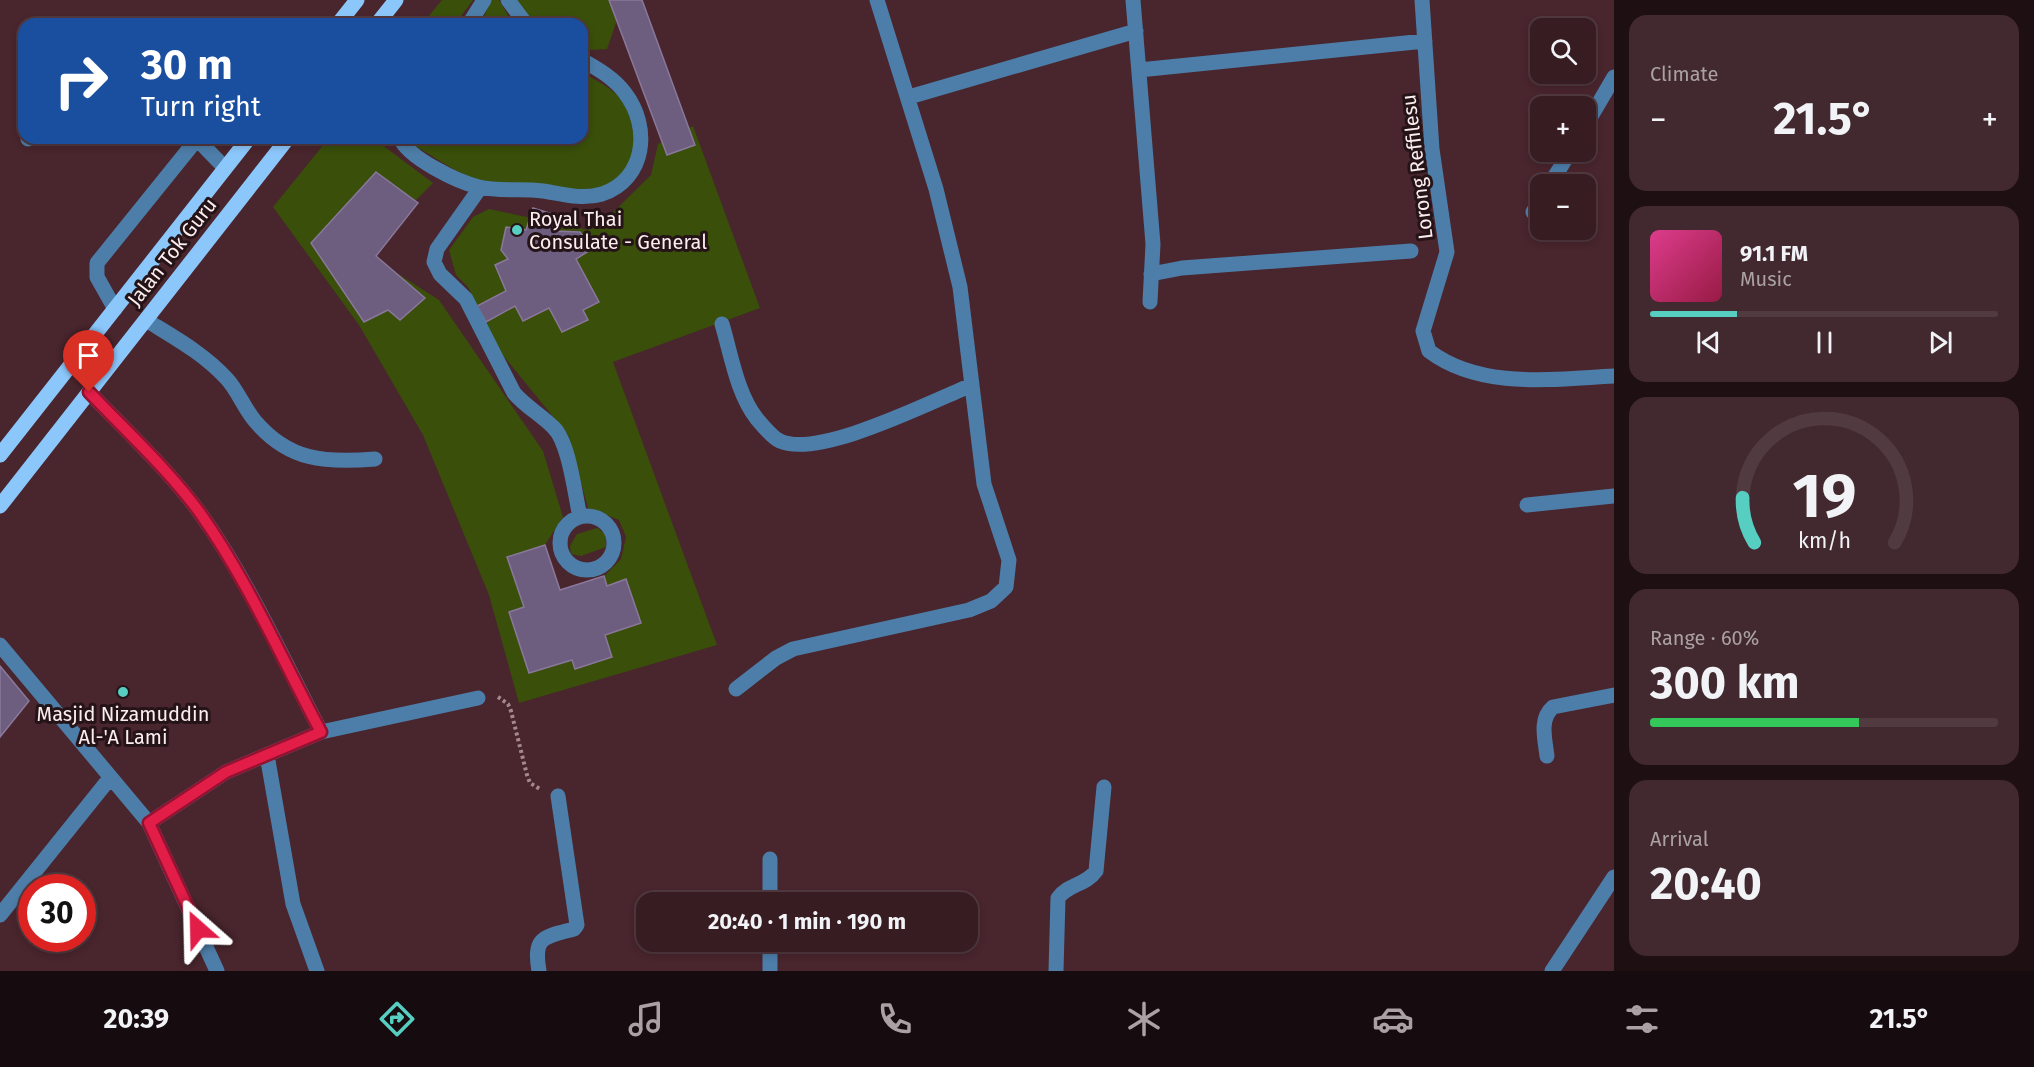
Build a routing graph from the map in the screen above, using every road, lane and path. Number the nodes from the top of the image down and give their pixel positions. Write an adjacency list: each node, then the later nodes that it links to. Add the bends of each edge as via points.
1 (357, 0): 8 (main road)
2 (396, 0): 9 (main road)
3 (484, 0): 10 (street)
4 (508, 0): 11 (street)
5 (877, 0): 17 (street)
6 (1133, 0): 12 (street)
7 (1422, 0): 13 (street, Lorong Reffilesu)
8 (343, 18)
9 (382, 18)
10 (473, 18)
11 (522, 18)
12 (1136, 31): 15 (street); 17 (street)
13 (1425, 41): 15 (street); 32 (street, Lorong Reffilesu, via 1432,149 1448,252 1423,331 1429,351 1461,368 1495,377 1538,380)
14 (588, 64): 25 (street, via 624,91 635,108 640,150 634,171 620,186 600,195 576,197)
15 (1139, 70): 27 (street)
16 (1614, 77): 18 (street)
17 (909, 97): 33 (street, via 960,287)
18 (1596, 108)
19 (192, 144): 29 (street, via 97,263 97,276)
20 (201, 144): 24 (street)
21 (244, 144): 24 (main road, Jalan Tok Guru)
22 (283, 144): 30 (main road, Jalan Tok Guru)
23 (404, 144): 25 (street, via 410,154)
24 (225, 168): 29 (main road, Jalan Tok Guru)
25 (480, 188): 40 (street, via 437,249 434,262 440,274 466,299 514,393 555,428 564,447)
26 (1411, 251): 27 (street, via 1182,268)
27 (1152, 274): 28 (street)
28 (1150, 302)
29 (115, 309): 35 (main road, Jalan Tok Guru)
30 (146, 320): 34 (main road, Jalan Tok Guru); 36 (street, via 202,354 229,381 254,419 276,443 307,457 339,461)
31 (722, 324): 33 (street, via 742,389 756,418 780,441 812,444 846,438)
32 (1614, 376)
33 (972, 385): 42 (street, via 984,484 1009,560 1006,587 991,601 969,610 793,650)
34 (89, 392): 39 (main road, Jalan Tok Guru); 45 (street, via 200,513 245,587)
35 (0, 455)
36 (375, 459)
37 (1614, 496): 38 (street)
38 (1527, 504)
39 (0, 506)
40 (580, 517)
41 (0, 645): 48 (street)
42 (736, 689)
43 (1614, 695): 47 (street, via 1548,711 1544,724)
44 (478, 698): 45 (street); 50 (path, via 497,696 508,704 530,783)
45 (321, 732): 46 (street)
46 (267, 755): 51 (street, via 226,772); 58 (street, via 293,904)
47 (1547, 756)
48 (110, 778): 51 (street); 55 (street)
49 (1104, 787): 61 (street, via 1096,871 1058,897)
50 (558, 796): 59 (street, via 577,925 539,942)
51 (149, 823): 57 (street)
52 (770, 858): 54 (street)
53 (1614, 877): 62 (street)
54 (770, 892)
55 (0, 915)
56 (770, 952): 60 (street)
57 (217, 971)
58 (317, 971)
59 (539, 971)
60 (770, 971)
61 (1056, 971)
62 (1552, 971)

